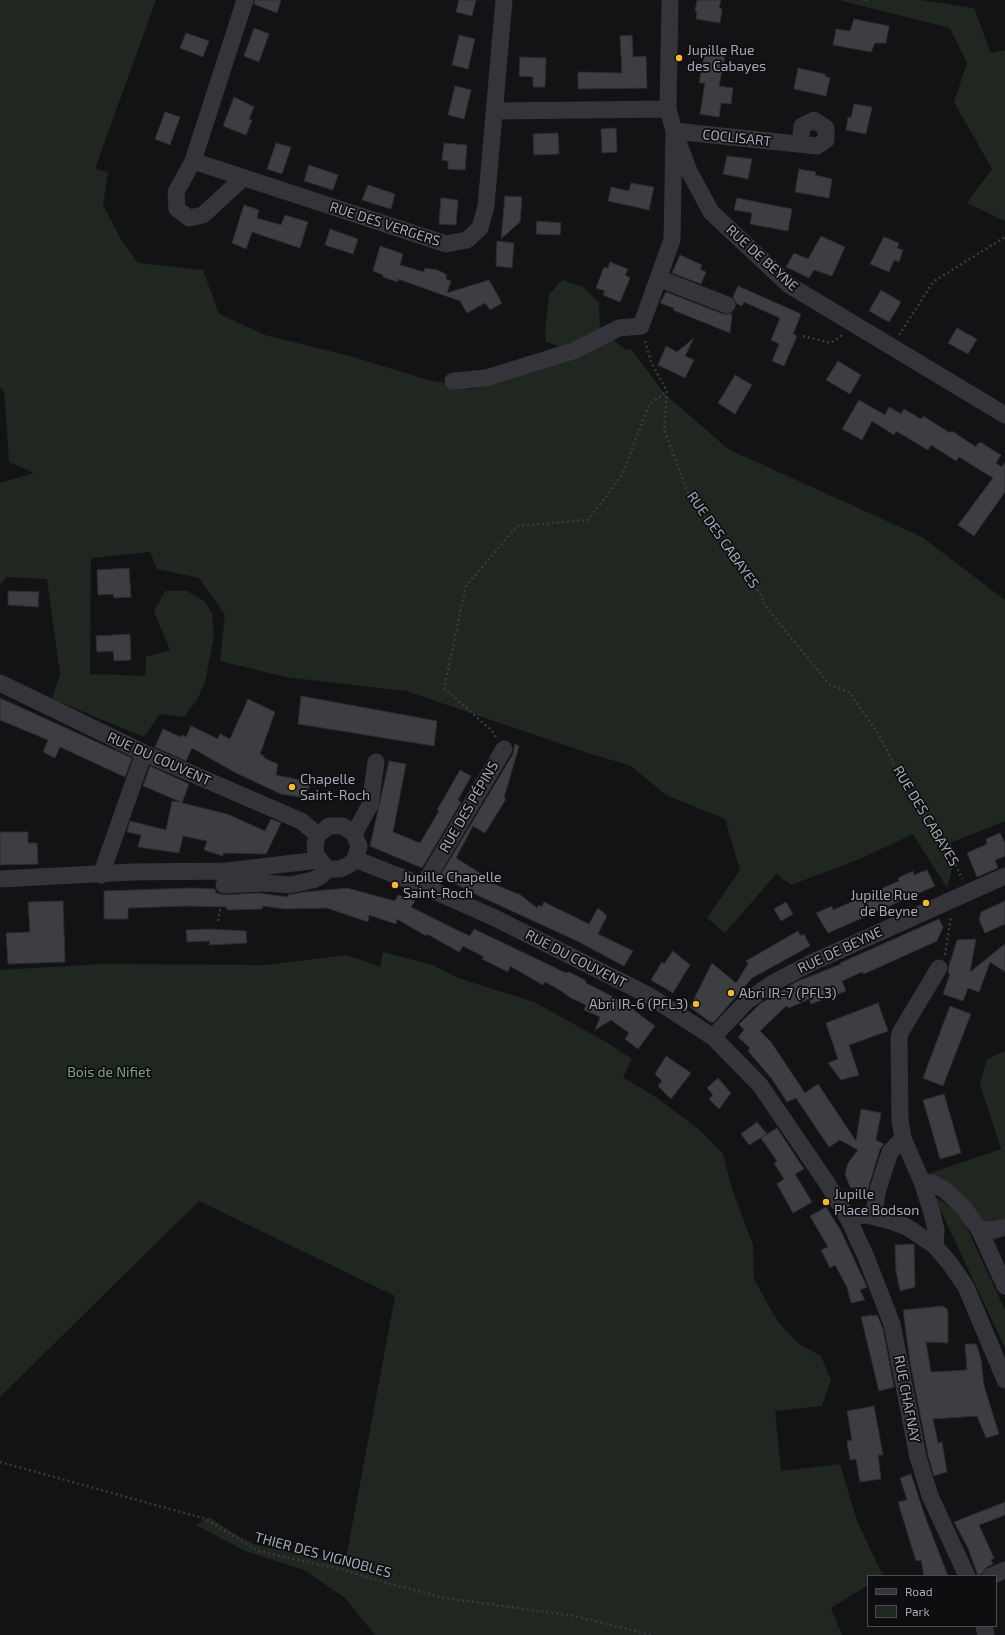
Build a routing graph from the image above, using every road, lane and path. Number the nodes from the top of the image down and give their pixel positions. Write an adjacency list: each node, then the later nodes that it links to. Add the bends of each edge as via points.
1 (245, 0): 8 (street)
2 (504, 0): 5 (street, RUE DES VERGERS)
3 (670, 0): 4 (street, RUE DE BEYNE)
4 (668, 109): 5 (street); 6 (street, RUE DE BEYNE)
5 (496, 111): 9 (street, RUE DES VERGERS, via 486,206 480,228 467,240 446,244)
6 (674, 131): 7 (street, COCLISART); 11 (street, via 672,240); 13 (street, RUE DE BEYNE, via 689,171 711,212 789,285)
7 (800, 144)
8 (193, 161): 9 (street, RUE DES VERGERS); 9 (street, via 176,192 177,209 189,218 203,215)
9 (243, 178)
10 (1005, 237): 16 (path, via 933,282)
11 (658, 278): 12 (street); 14 (street)
12 (727, 305)
13 (851, 322): 15 (path, via 843,334 831,343); 16 (street, RUE DE BEYNE)
14 (641, 326): 17 (street, via 619,328 573,351 486,378); 18 (path, via 651,362)
15 (803, 336)
16 (891, 347): 19 (street, RUE DE BEYNE)
17 (453, 381)
18 (667, 391): 21 (path, via 649,405 621,477 588,520 517,526 466,586 444,688 491,730); 33 (path, RUE DES CABAYES, via 664,429 689,496 751,579 763,603 830,684 850,693 878,733 912,800 947,846)
19 (1005, 415)
20 (0, 683): 22 (street, RUE DU COUVENT)
21 (504, 749): 32 (street, RUE DES PÉPINS)
22 (144, 753): 25 (street, RUE DU COUVENT, via 300,821); 28 (street)
23 (376, 762): 24 (street, via 370,804)
24 (354, 834): 25 (street, via 343,826 329,826); 26 (street, via 359,846)
25 (318, 835): 27 (street, via 314,844)
26 (355, 859): 27 (street, via 340,869); 32 (street, RUE DU COUVENT)
27 (323, 864): 28 (street, via 227,871 132,872); 31 (street, via 321,876 290,885)
28 (101, 875): 30 (street)
29 (1005, 876): 33 (street, RUE DE BEYNE)
30 (0, 879)
31 (224, 885): 34 (path)
32 (423, 886): 36 (street, RUE DU COUVENT, via 495,918 648,995)
33 (961, 895): 35 (path); 36 (street, RUE DE BEYNE, via 811,963 773,983 747,1001)
34 (218, 921)
35 (942, 962): 37 (street, via 898,1039 900,1120)
36 (713, 1037): 40 (street, RUE DU COUVENT, via 760,1085)
37 (903, 1138): 38 (street); 39 (street, via 890,1152 878,1189)
38 (922, 1182): 42 (street, via 932,1183 944,1190 963,1207); 43 (street, via 936,1230)
39 (873, 1216): 40 (street, via 857,1216); 43 (street, via 907,1227)
40 (849, 1220): 48 (street, RUE CHAFNAY, via 892,1324 918,1457 930,1496)
41 (1005, 1227): 42 (street, via 993,1230)
42 (979, 1229): 44 (street)
43 (936, 1246): 45 (street, via 966,1287)
44 (1005, 1286)
45 (1005, 1380)
46 (0, 1462): 50 (path, THIER DES VIGNOBLES, via 206,1519 258,1551 344,1570 445,1598 574,1616)
47 (1005, 1570): 49 (street)
48 (967, 1575)
49 (993, 1575)
50 (651, 1635)

